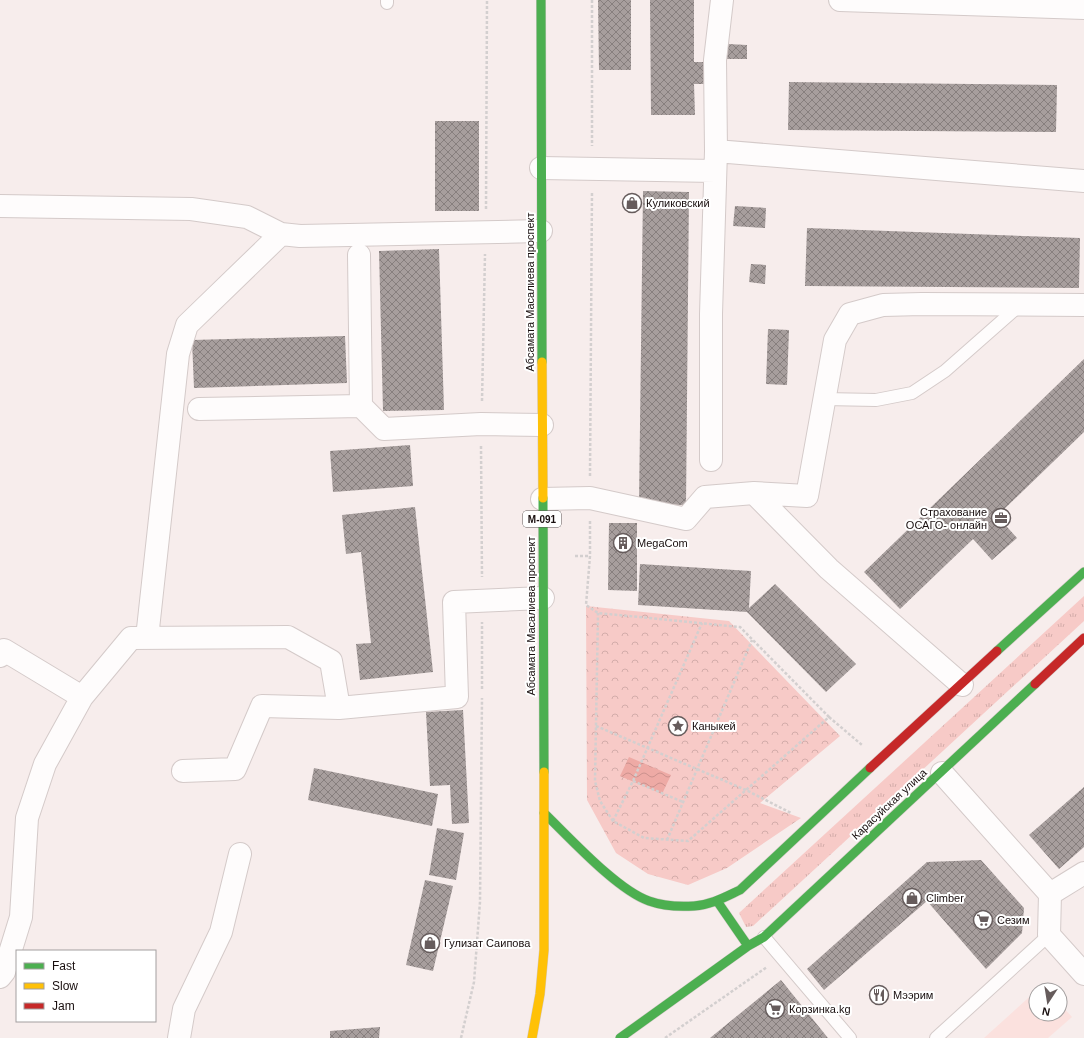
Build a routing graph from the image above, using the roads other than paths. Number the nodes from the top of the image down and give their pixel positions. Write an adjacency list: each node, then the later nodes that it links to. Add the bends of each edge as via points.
1 (541, 0): 6 (main road, Абсамата Масалиева проспект / М-091)
2 (722, 0): 5 (street, via 715,60)
3 (840, 0): 4 (street)
4 (1084, 8)
5 (716, 161): 6 (street, via 592,169); 7 (street); 18 (street, via 711,314)
6 (540, 168): 9 (main road, Абсамата Масалиева проспект / М-091)
7 (1084, 181)
8 (0, 206): 10 (street, via 191,209 247,217)
9 (541, 231): 10 (street, via 300,236); 17 (main road, Абсамата Масалиева проспект / М-091)
10 (281, 234): 23 (street, via 186,324 178,354)
11 (359, 254): 15 (street)
12 (1021, 304): 13 (street); 14 (lane, via 945,371 912,393 876,400); 14 (street, via 883,306 850,314 834,340)
13 (1084, 305)
14 (824, 399): 19 (street, via 807,496)
15 (361, 406): 16 (street); 17 (street, via 384,429 481,424)
16 (199, 409)
17 (542, 425): 20 (main road, Абсамата Масалиева проспект / М-091)
18 (711, 460)
19 (754, 493): 20 (street, via 705,497 686,519 590,498); 26 (street, via 829,569)
20 (542, 499): 22 (main road, Абсамата Масалиева проспект / М-091)
21 (1084, 572): 26 (main road)
22 (543, 598): 28 (street, via 454,602 457,696); 31 (main road, Абсамата Масалиева проспект / М-091)
23 (146, 638): 27 (street, via 131,638); 28 (street, via 288,637 331,662)
24 (1084, 638): 30 (main road, Карасуйская улица)
25 (0, 656): 27 (street, via 4,650)
26 (962, 685): 35 (main road, via 765,868 740,890)
27 (82, 697): 40 (street, via 45,764 27,818 21,917 4,972)
28 (339, 708): 29 (street, via 262,706 235,769)
29 (183, 771)
30 (942, 773): 34 (street); 37 (main road, Карасуйская улица)
31 (544, 813): 35 (main road, via 624,887 648,901 672,906 695,906); 42 (main road, Абсамата Масалиева проспект / М-091, via 541,982 537,1021)
32 (240, 854): 41 (street, via 221,932 184,1009)
33 (1084, 873): 34 (street)
34 (1050, 894): 36 (street)
35 (717, 901): 38 (main road)
36 (1049, 935): 39 (street); 45 (lane)
37 (764, 937): 38 (main road, Карасуйская улица); 44 (lane)
38 (748, 946): 43 (main road, Карасуйская улица)
39 (1084, 974)
40 (0, 976)
41 (179, 1038)
42 (532, 1038)
43 (620, 1038)
44 (850, 1038)
45 (936, 1038)

